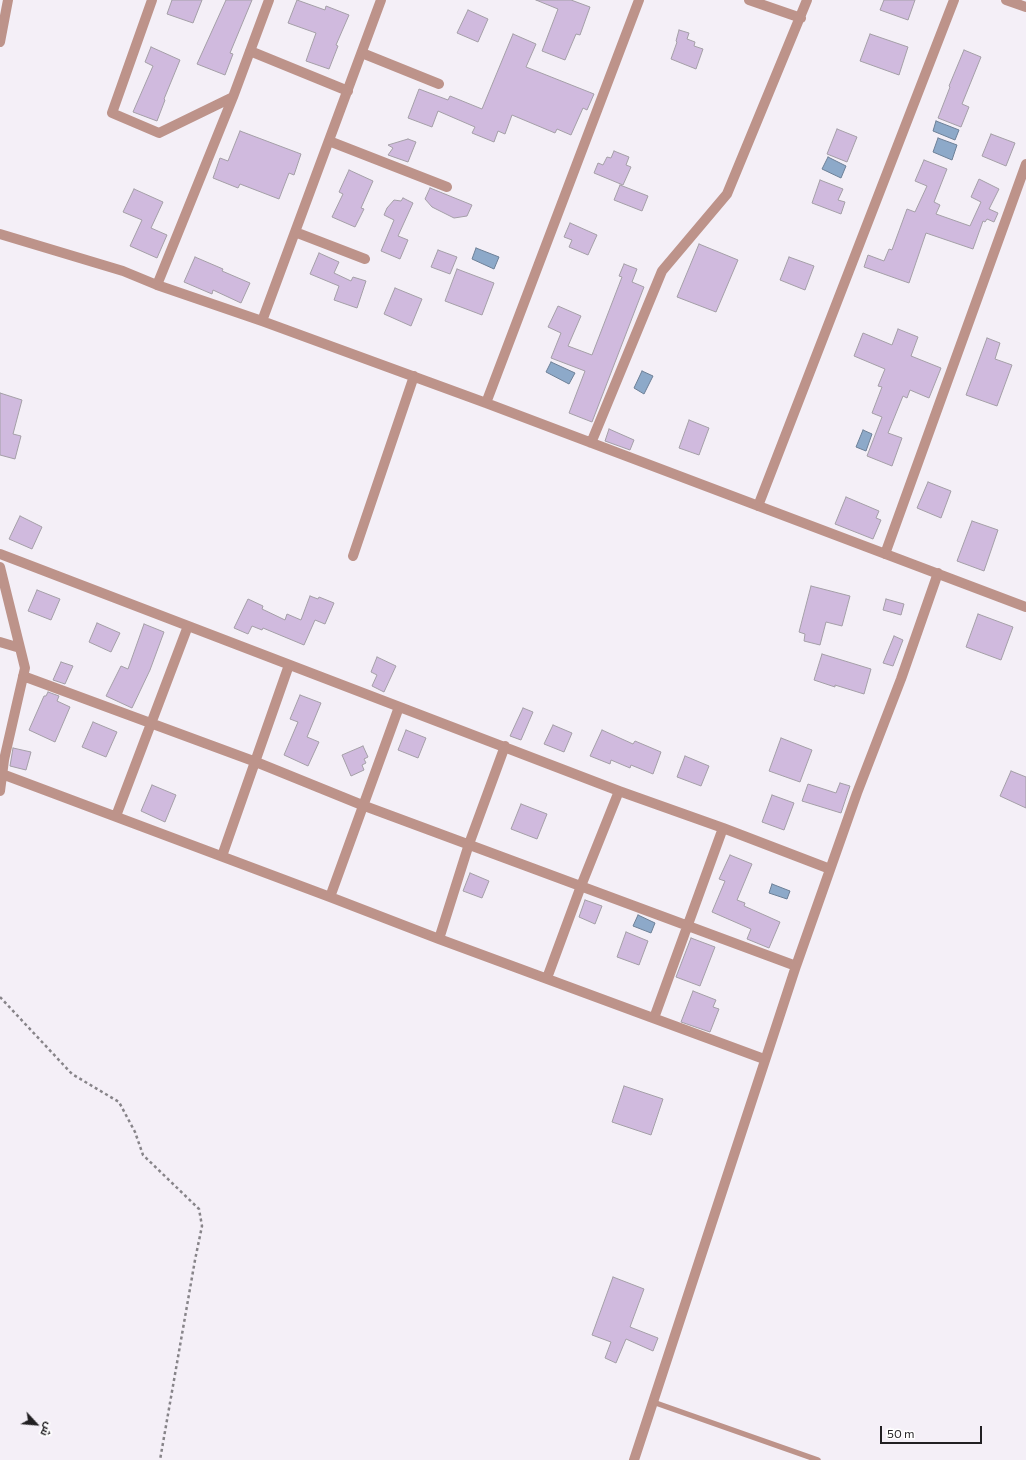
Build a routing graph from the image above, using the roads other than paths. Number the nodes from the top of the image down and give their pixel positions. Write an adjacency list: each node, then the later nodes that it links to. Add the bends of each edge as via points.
1 (8, 0): 12 (street)
2 (152, 0): 17 (street, via 112,113 159,133)
3 (269, 0): 13 (street)
4 (381, 0): 14 (street)
5 (639, 0): 27 (street)
6 (749, 0): 11 (street)
7 (807, 0): 11 (street)
8 (954, 0): 29 (street)
9 (1006, 0): 10 (street)
10 (1026, 7)
11 (800, 18): 28 (street, via 727,194 662,270)
12 (0, 42)
13 (250, 51): 16 (street); 17 (street)
14 (362, 52): 15 (street); 16 (street)
15 (439, 84)
16 (348, 91): 18 (street)
17 (233, 97): 24 (street)
18 (329, 141): 20 (street); 21 (street)
19 (1026, 164): 31 (street)
20 (447, 187)
21 (295, 232): 23 (street); 25 (street)
22 (0, 234): 24 (street, via 123,271)
23 (365, 259)
24 (157, 285): 25 (street)
25 (262, 321): 26 (street)
26 (414, 376): 27 (street); 32 (street)
27 (486, 403): 28 (street)
28 (591, 443): 29 (street)
29 (758, 506): 31 (street)
30 (0, 554): 36 (street)
31 (885, 554): 34 (street)
32 (353, 556)
33 (0, 567): 38 (street)
34 (938, 573): 35 (street); 53 (street)
35 (1026, 606)
36 (188, 626): 39 (street); 42 (street)
37 (0, 642): 38 (street)
38 (20, 648): 40 (street, via 25,668)
39 (289, 665): 41 (street); 44 (street)
40 (23, 676): 42 (street); 45 (street)
41 (399, 707): 43 (street); 48 (street)
42 (151, 723): 44 (street); 49 (street)
43 (505, 746): 47 (street); 51 (street)
44 (256, 762): 48 (street); 52 (street)
45 (2, 774): 46 (street); 49 (street)
46 (0, 791)
47 (619, 791): 50 (street); 54 (street)
48 (362, 804): 51 (street); 55 (street)
49 (116, 816): 52 (street)
50 (723, 828): 53 (street); 56 (street)
51 (469, 844): 54 (street); 57 (street)
52 (222, 856): 55 (street)
53 (830, 869): 58 (street)
54 (581, 886): 56 (street); 59 (street)
55 (330, 897): 57 (street)
56 (688, 925): 58 (street); 60 (street)
57 (438, 939): 59 (street)
58 (796, 966): 61 (street)
59 (547, 978): 60 (street)
60 (654, 1018): 61 (street)
61 (764, 1059): 62 (street)
62 (653, 1402): 63 (street); 64 (lane)
63 (634, 1460)
64 (818, 1460)

